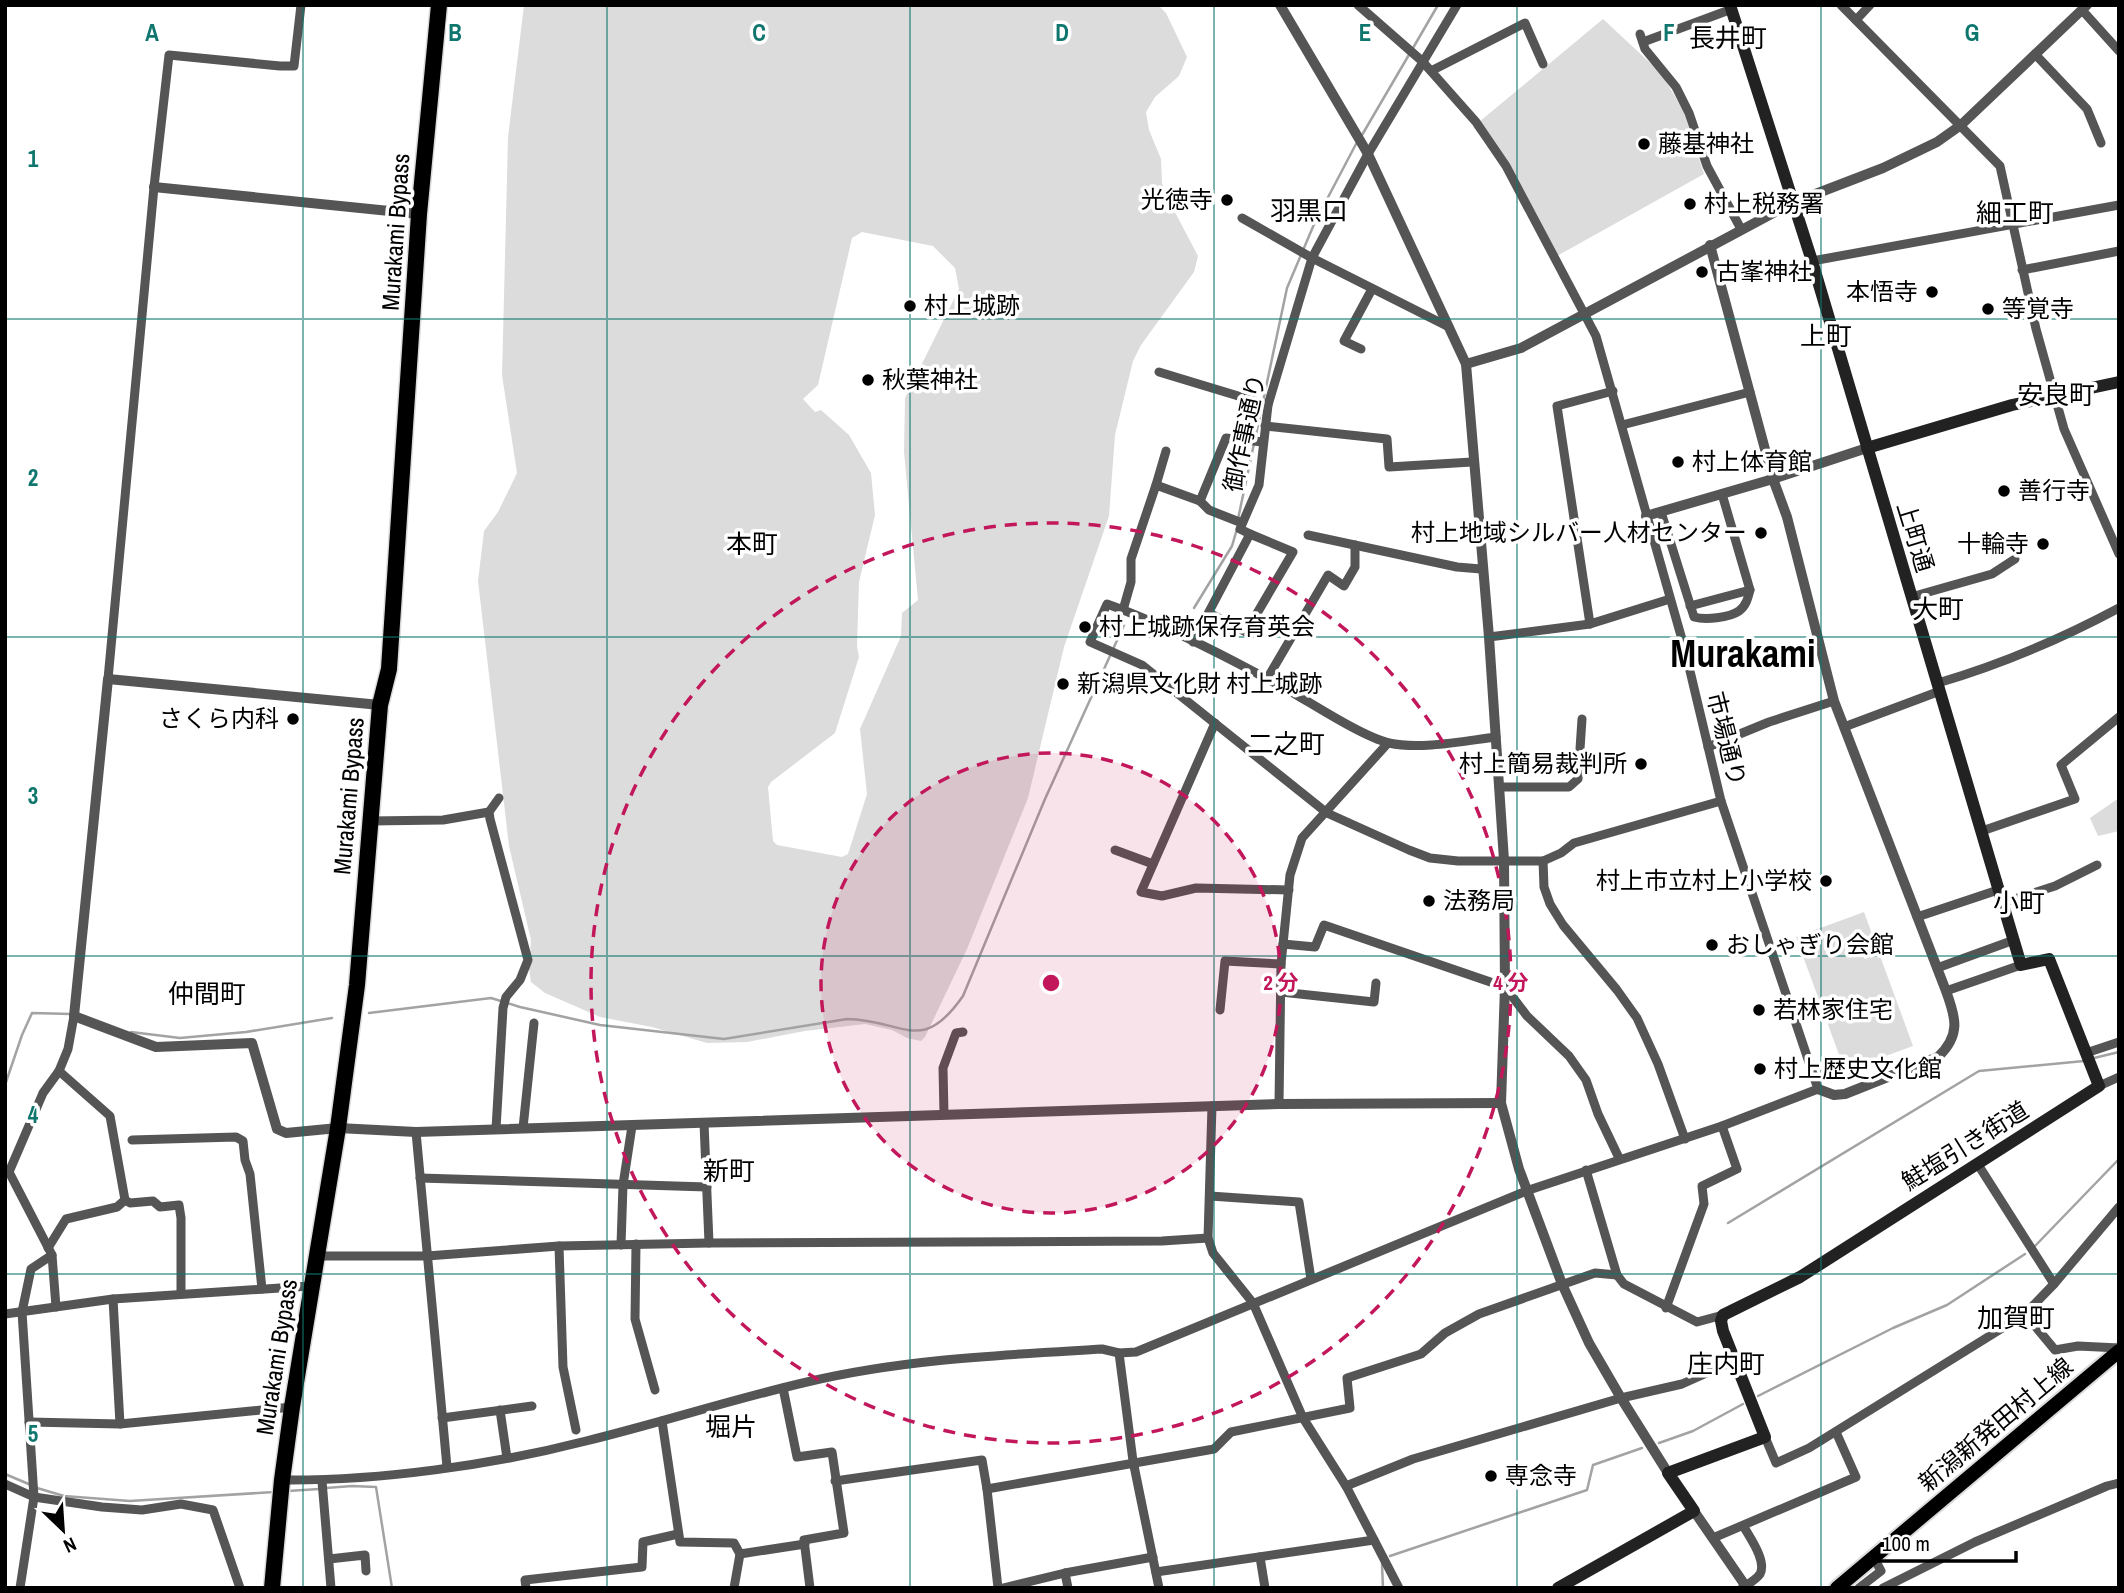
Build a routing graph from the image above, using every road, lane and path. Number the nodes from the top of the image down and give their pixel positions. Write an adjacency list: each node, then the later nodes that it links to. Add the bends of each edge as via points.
1 (302, 5): 19 (street, via 294,66 169,55)
2 (439, 5): 22 (highway, Murakami Bypass)
3 (1280, 5): 18 (street)
4 (1358, 5): 13 (street, 市場通り)
5 (1457, 5): 13 (street, 御作事通り)
6 (1841, 5): 10 (street)
7 (1870, 5): 10 (street)
8 (1731, 7): 20 (main road, 上町通); 25 (street, via 1641,38 1676,87 1707,166)
9 (2085, 8): 11 (street); 12 (street)
10 (1856, 20): 16 (street)
11 (2119, 51)
12 (2035, 54): 16 (street); 17 (street, via 2087,109)
13 (1422, 61): 15 (street, 市場通り); 18 (street, 御作事通り)
14 (1543, 64): 15 (street, via 1525,23)
15 (1431, 71): 32 (street, 市場通り, via 1476,122 1506,166)
16 (1961, 125): 20 (street, via 1883,168); 24 (street, via 2000,166)
17 (2101, 143)
18 (1368, 154): 28 (street, 御作事通り); 33 (street)
19 (154, 187): 22 (street); 71 (street)
20 (1792, 203): 25 (street); 29 (main road, 上町通)
21 (2119, 205): 24 (street)
22 (419, 214): 75 (highway, Murakami Bypass, via 389,669)
23 (1242, 218): 28 (street)
24 (2014, 223): 29 (street); 30 (street)
25 (1741, 229): 26 (street)
26 (1710, 245): 32 (street); 39 (street)
27 (2119, 251): 30 (street)
28 (1312, 258): 31 (street); 41 (street, 御作事通り)
29 (1812, 261): 45 (main road, 上町通)
30 (2022, 270): 40 (street)
31 (1372, 289): 33 (street); 34 (street, via 1344,341)
32 (1585, 315): 35 (street, via 1521,348); 38 (street, 市場通り)
33 (1449, 327): 35 (street)
34 (1361, 349)
35 (1465, 364): 47 (street)
36 (1159, 372): 41 (street)
37 (2119, 382): 40 (main road)
38 (1613, 391): 42 (street, 市場通り); 68 (street, via 1558,407)
39 (1750, 392): 42 (street); 48 (street)
40 (2054, 396): 45 (main road); 58 (street)
41 (1268, 405): 43 (street, 御作事通り)
42 (1622, 425): 53 (street, 市場通り)
43 (1265, 426): 44 (street, 御作事通り); 47 (street, via 1387,439 1389,467)
44 (1263, 442): 51 (street, via 1226,438); 54 (street, 御作事通り, via 1259,485)
45 (1867, 448): 48 (street); 62 (main road, 上町通)
46 (1166, 451): 49 (street)
47 (1472, 462): 60 (street)
48 (1773, 479): 50 (street); 74 (street)
49 (1156, 485): 51 (street); 66 (street, via 1131,559 1131,582)
50 (1722, 494): 52 (street); 61 (street)
51 (1200, 501): 54 (street, via 1209,510)
52 (1661, 512): 53 (street); 64 (street)
53 (1646, 516): 63 (street, 市場通り)
54 (1242, 523): 55 (street, 御作事通り, via 1240,529)
55 (1250, 534): 67 (street); 67 (street, via 1293,552 1246,632)
56 (1308, 535): 57 (street)
57 (1355, 545): 60 (street); 72 (street, via 1355,567 1344,586 1328,575)
58 (2119, 554)
59 (2015, 559): 62 (street, via 1992,574)
60 (1481, 569): 69 (street)
61 (1750, 590): 64 (street); 64 (street, via 1739,611 1706,620 1694,617)
62 (1912, 597): 73 (main road, 上町通)
63 (1670, 599): 68 (street); 82 (street, 市場通り)
64 (1690, 606)
65 (2119, 608): 73 (street, via 2068,635)
66 (1123, 610): 70 (street); 78 (street, via 1107,604 1090,642 1142,665)
67 (1209, 613): 70 (street)
68 (1590, 624): 69 (street)
69 (1489, 637): 80 (street)
70 (1193, 642): 72 (street)
71 (108, 679): 75 (street); 109 (street)
72 (1267, 679): 81 (street)
73 (1939, 687): 79 (street); 89 (main road, 上町通)
74 (1834, 701): 79 (street); 82 (street)
75 (380, 705): 88 (highway, Murakami Bypass)
76 (2119, 718): 89 (street, via 2061,765 2075,799)
77 (1582, 719): 83 (street, via 1578,779 1569,787)
78 (1215, 723): 87 (street); 93 (street)
79 (1844, 727): 98 (street)
80 (1496, 737): 81 (street); 83 (street)
81 (1388, 743): 87 (street)
82 (1708, 747): 85 (street, 市場通り)
83 (1499, 787): 91 (street)
84 (499, 798): 86 (street)
85 (1721, 801): 92 (street, via 1574,843); 117 (street, 市場通り)
86 (489, 812): 88 (street, via 443,820); 127 (street, via 528,960 503,1009)
87 (1327, 813): 91 (street, via 1430,858); 95 (street, via 1302,838)
88 (370, 821): 125 (highway, Murakami Bypass, via 357,985)
89 (1982, 831): 96 (main road, 上町通)
90 (1115, 850): 93 (street)
91 (1504, 860): 92 (street); 105 (street)
92 (1543, 861): 129 (street, via 1550,904 1637,1018)
93 (1153, 864): 95 (street, via 1141,892 1162,896 1196,888)
94 (2097, 865): 97 (street, via 2056,886)
95 (1289, 890): 100 (street)
96 (1998, 890): 97 (main road, 上町通); 98 (street)
97 (2003, 904): 99 (main road, 上町通)
98 (1917, 917): 103 (street)
99 (2014, 940): 102 (main road, 上町通); 103 (street)
100 (1283, 944): 101 (street); 105 (street, via 1315,947 1324,925)
101 (1281, 964): 107 (street); 108 (street, via 1225,961)
102 (2021, 965): 106 (street); 113 (main road, via 2049,959)
103 (1937, 968): 106 (street)
104 (1376, 984): 107 (street, via 1374,1002)
105 (1505, 987): 118 (street); 131 (street, via 1586,1080)
106 (1946, 990): 117 (street, via 1954,1034 1950,1046 1938,1057 1845,1094)
107 (1281, 992): 119 (street)
108 (1220, 1010)
109 (74, 1016): 114 (street); 125 (street, via 156,1047 252,1043 277,1129 286,1133)
110 (534, 1023): 126 (street)
111 (963, 1032): 121 (street, via 956,1033 943,1068)
112 (2119, 1042): 113 (street)
113 (2086, 1053): 116 (main road)
114 (59, 1070): 134 (street, via 43,1093); 140 (street, via 110,1116)
115 (2119, 1077): 116 (street)
116 (2099, 1086): 132 (main road, 鮭塩引き街道)
117 (1818, 1089): 124 (street)
118 (1501, 1103): 119 (street); 138 (street)
119 (1279, 1104): 120 (street)
120 (1212, 1106): 121 (street); 139 (street)
121 (944, 1114): 122 (street)
122 (704, 1123): 123 (street); 137 (street)
123 (632, 1126): 126 (street); 136 (street)
124 (1722, 1126): 129 (street); 160 (street, via 1737,1170 1702,1186 1704,1203)
125 (338, 1128): 128 (street); 148 (highway, Murakami Bypass)
126 (523, 1128): 127 (street)
127 (496, 1129): 128 (street)
128 (416, 1132): 135 (street)
129 (1685, 1139): 131 (street)
130 (132, 1140): 155 (street, via 236,1137 243,1141)
131 (1619, 1158): 133 (street)
132 (1976, 1163): 153 (street); 164 (main road, 鮭塩引き街道, via 1800,1277)
133 (1586, 1170): 138 (street); 150 (street)
134 (7, 1171): 147 (street)
135 (420, 1178): 136 (street); 149 (street)
136 (623, 1185): 137 (street); 145 (street)
137 (707, 1187): 143 (street)
138 (1528, 1190): 151 (street); 152 (street)
139 (1210, 1196): 142 (street); 151 (street, via 1298,1202)
140 (125, 1200): 147 (street, via 117,1207 66,1219); 156 (street, via 153,1201 160,1207 178,1205)
141 (2119, 1207): 153 (street)
142 (1208, 1238): 143 (street); 158 (street, via 1213,1253)
143 (709, 1243): 144 (street)
144 (636, 1244): 145 (street); 169 (street, via 635,1319)
145 (621, 1245): 146 (street)
146 (559, 1246): 149 (street); 179 (street, via 563,1367)
147 (50, 1252): 159 (street); 161 (street, via 31,1269)
148 (315, 1256): 149 (street); 154 (highway, Murakami Bypass)
149 (427, 1256): 174 (street)
150 (1617, 1275): 152 (street, via 1595,1273); 160 (street, via 1624,1284)
151 (1311, 1279): 158 (street)
152 (1562, 1284): 170 (street); 175 (street, via 1479,1314 1421,1354 1347,1378 1350,1408)
153 (2054, 1284): 163 (street)
154 (310, 1286): 155 (street); 172 (highway, Murakami Bypass)
155 (262, 1289): 156 (street)
156 (181, 1294): 157 (street)
157 (113, 1299): 159 (street); 178 (street)
158 (1253, 1303): 166 (street, via 1136,1352); 175 (street)
159 (56, 1307): 161 (street)
160 (1666, 1308): 164 (street, via 1697,1322)
161 (22, 1312): 162 (street); 176 (street)
162 (5, 1314)
163 (2025, 1314): 165 (street, via 2055,1350 2078,1346); 180 (street)
164 (1723, 1315): 167 (main road, via 1723,1331)
165 (2119, 1350): 203 (main road, 新潟新発田村上線)
166 (1119, 1353): 168 (street, via 1102,1349 929,1361); 183 (street)
167 (1736, 1360): 170 (street, via 1682,1384); 181 (main road)
168 (783, 1388): 177 (street); 188 (street, via 797,1457 832,1452)
169 (655, 1390)
170 (1621, 1398): 185 (street); 191 (street, via 1413,1460)
171 (532, 1406): 173 (street)
172 (292, 1407): 178 (street); 186 (highway, Murakami Bypass)
173 (500, 1410): 174 (street); 182 (street)
174 (442, 1418): 184 (street)
175 (1303, 1418): 183 (street, via 1231,1432 1214,1448); 191 (street)
176 (29, 1422): 178 (street); 193 (street)
177 (662, 1422): 182 (street); 196 (street)
178 (120, 1424)
179 (576, 1430)
180 (1836, 1432): 181 (street, via 1776,1463); 195 (street, via 1856,1477)
181 (1765, 1437): 185 (main road)
182 (507, 1458): 184 (street)
183 (1133, 1461): 192 (street); 201 (street)
184 (447, 1467): 187 (street)
185 (1668, 1473): 194 (main road)
186 (282, 1480): 187 (street); 211 (highway, Murakami Bypass)
187 (322, 1481): 204 (street)
188 (835, 1481): 192 (street, via 982,1460); 199 (street, via 844,1534)
189 (2119, 1483): 225 (street, via 1975,1542)
190 (5, 1484): 193 (street)
191 (1346, 1486): 198 (street)
192 (987, 1489): 216 (street)
193 (34, 1497): 209 (street); 210 (street, via 142,1510 181,1504 213,1510)
194 (1694, 1511): 197 (street); 222 (main road)
195 (1744, 1527): 197 (street); 208 (street, via 1762,1569)
196 (678, 1534): 200 (street, via 680,1542 734,1543); 213 (street, via 643,1542 642,1567 525,1580)
197 (1713, 1538): 208 (street)
198 (1374, 1540): 202 (street); 221 (street)
199 (805, 1544): 200 (street); 215 (street)
200 (740, 1554): 214 (street)
201 (1153, 1557): 206 (street); 207 (street)
202 (1260, 1557): 206 (street); 220 (street)
203 (1874, 1558): 223 (main road, 新潟新発田村上線); 224 (street, via 1881,1571)
204 (329, 1559): 205 (street, via 365,1555); 212 (street)
205 (366, 1571)
206 (1156, 1572): 219 (street)
207 (1065, 1573): 217 (street); 218 (street)
208 (1745, 1587)
209 (20, 1588)
210 (240, 1588)
211 (272, 1588)
212 (331, 1588)
213 (526, 1588)
214 (734, 1588)
215 (810, 1588)
216 (998, 1588)
217 (1003, 1588)
218 (1068, 1588)
219 (1159, 1588)
220 (1265, 1588)
221 (1399, 1588)
222 (1558, 1588)
223 (1837, 1588)
224 (1859, 1588)
225 (1883, 1588)

